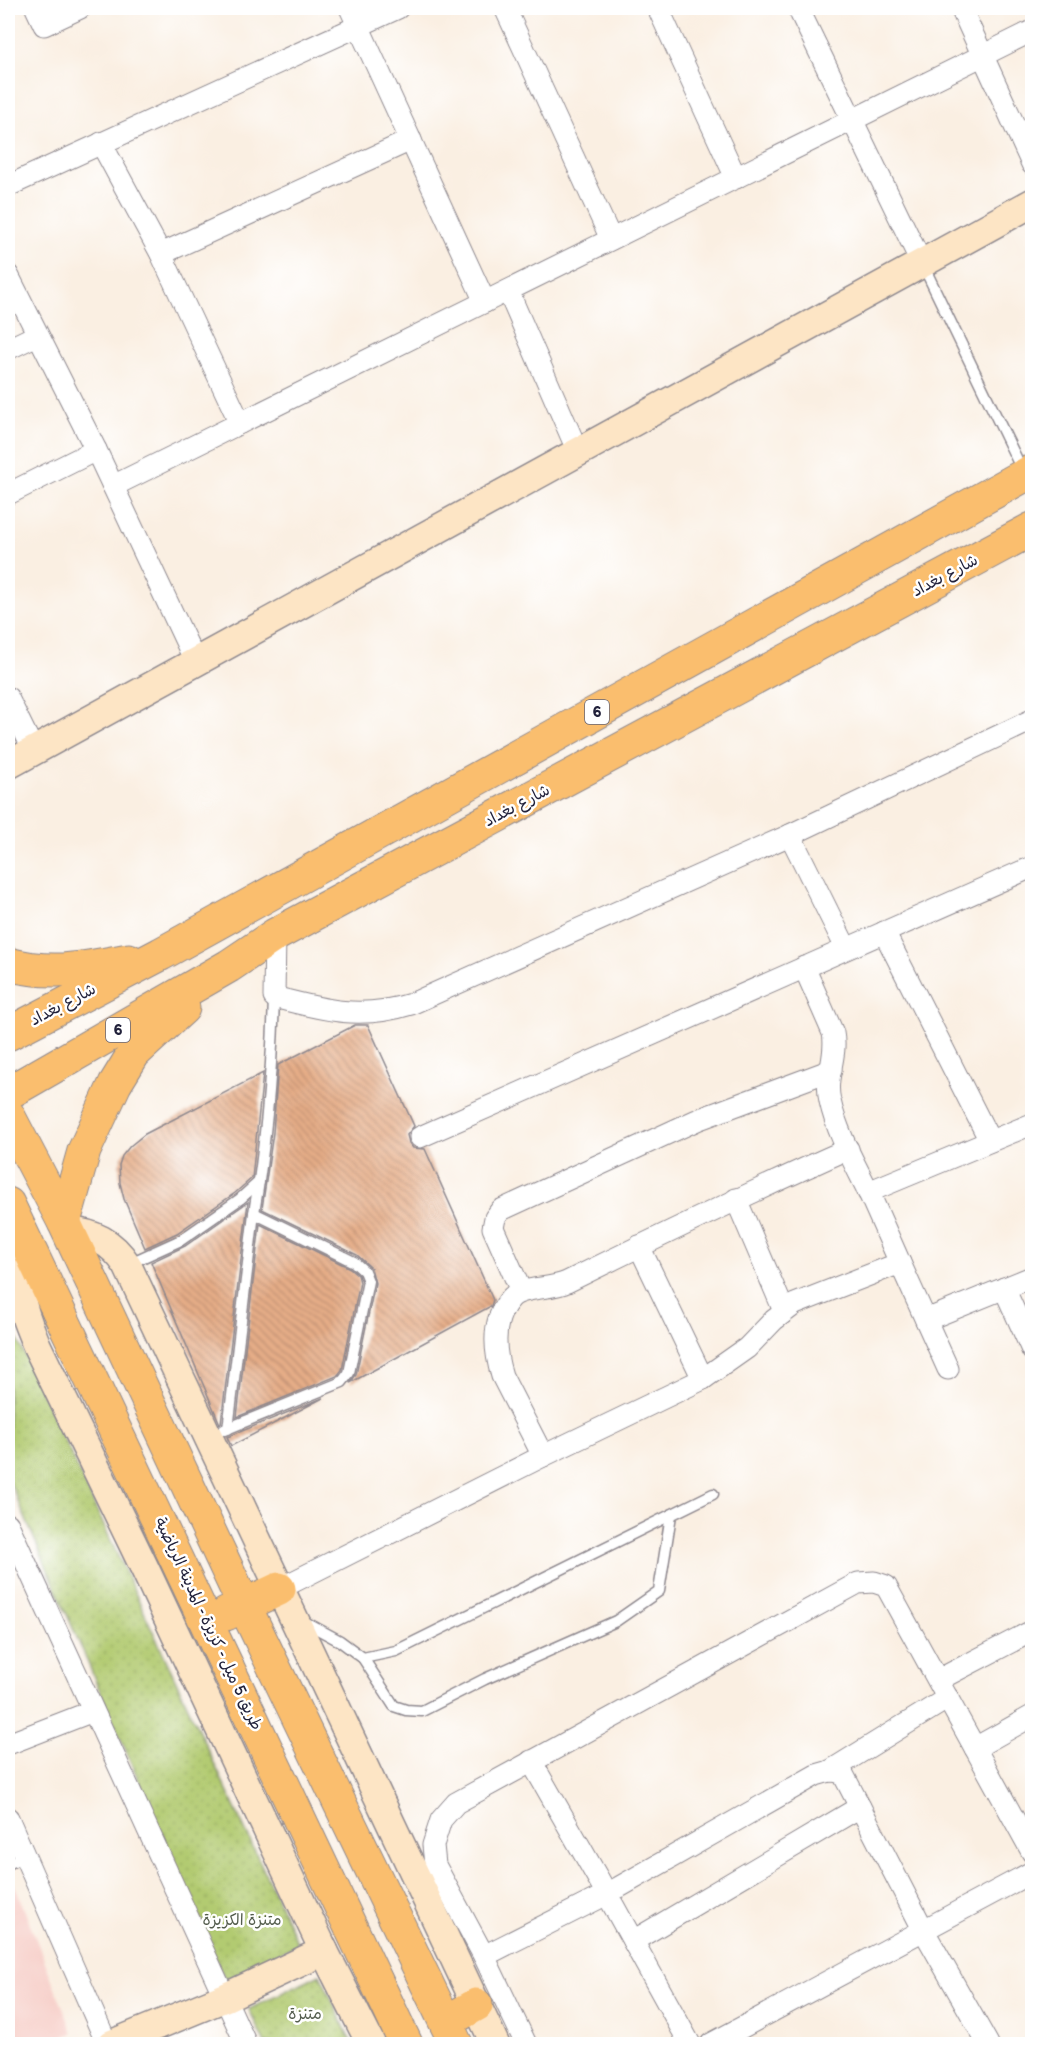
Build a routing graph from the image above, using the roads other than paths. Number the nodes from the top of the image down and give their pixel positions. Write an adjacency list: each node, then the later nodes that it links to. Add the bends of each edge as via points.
1 (36, 8): 2 (street, via 44,25)
2 (80, 8)
3 (398, 8): 8 (street)
4 (505, 8): 18 (street)
5 (658, 8): 15 (street)
6 (798, 8): 11 (street)
7 (961, 8): 10 (street)
8 (354, 17): 12 (street); 13 (street)
9 (1032, 31): 10 (street)
10 (983, 55): 11 (street); 14 (street)
11 (852, 120): 15 (street); 20 (street)
12 (411, 140): 19 (street); 23 (street)
13 (101, 143): 16 (street); 19 (street)
14 (1032, 164)
15 (736, 177): 18 (street)
16 (8, 186)
17 (1032, 203): 20 (main road)
18 (611, 239): 22 (street)
19 (161, 254): 26 (street)
20 (922, 264): 28 (main road); 29 (lane)
21 (8, 275): 24 (street)
22 (508, 291): 23 (street); 28 (street)
23 (485, 302): 26 (street)
24 (37, 335): 25 (street); 27 (street)
25 (8, 349)
26 (240, 423): 30 (street)
27 (96, 450): 30 (street); 31 (street)
28 (578, 452): 33 (main road)
29 (1028, 473): 43 (main road, شارع بغداد / 6)
30 (113, 486): 33 (street)
31 (8, 494)
32 (1032, 529): 41 (main road, شارع بغداد / 6)
33 (196, 663): 36 (main road)
34 (8, 698): 36 (street)
35 (1032, 720): 38 (street)
36 (34, 751): 37 (main road)
37 (8, 765)
38 (790, 835): 42 (street); 47 (street, via 396,1009 365,1014 334,1012)
39 (1032, 867): 40 (street)
40 (884, 932): 42 (street); 54 (street)
41 (275, 935): 45 (main road, شارع بغداد / 6); 47 (street)
42 (846, 948): 46 (street)
43 (161, 954): 44 (main road, via 72,970 45,971); 48 (main road, شارع بغداد / 6)
44 (8, 964)
45 (229, 966): 50 (main road, شارع بغداد / 6); 61 (main road, via 134,1053 84,1151)
46 (804, 967): 49 (street, via 833,1033 835,1052); 53 (street)
47 (274, 997): 56 (lane, via 273,1047)
48 (8, 1034)
49 (831, 1070): 55 (street, via 829,1100); 68 (street, via 697,1120 501,1210 493,1228)
50 (8, 1093)
51 (8, 1115): 61 (main road)
52 (1032, 1124): 54 (street)
53 (420, 1137)
54 (990, 1141): 57 (street)
55 (848, 1149): 57 (street); 58 (street)
56 (259, 1182): 60 (lane); 65 (lane, via 181,1240)
57 (868, 1192): 64 (street)
58 (736, 1198): 63 (street); 69 (street)
59 (8, 1204): 62 (main road, طريق 5 ميل - كزيزة - المدينة الرياضية)
60 (254, 1213): 74 (lane); 74 (lane, via 354,1262 368,1281 349,1373 342,1382)
61 (66, 1227): 65 (main road, via 108,1243); 80 (main road)
62 (21, 1241): 81 (main road, طريق 5 ميل - كزيزة - المدينة الرياضية); 99 (main road, via 21,1299 37,1346)
63 (639, 1246): 68 (street, via 561,1284); 73 (street)
64 (900, 1263): 69 (street); 70 (street)
65 (127, 1265): 74 (main road)
66 (1032, 1277): 67 (street)
67 (1004, 1288): 70 (street); 71 (street)
68 (520, 1291): 75 (street, via 501,1314 496,1349 502,1376)
69 (784, 1311): 73 (street, via 747,1348)
70 (926, 1320): 72 (street)
71 (1032, 1350)
72 (948, 1369)
73 (704, 1379): 75 (street)
74 (218, 1432): 79 (main road)
75 (543, 1456): 79 (street)
76 (713, 1494): 77 (lane)
77 (671, 1515): 83 (lane, via 396,1651); 83 (lane, via 659,1592 616,1621 422,1711 393,1706)
78 (8, 1524): 85 (street)
79 (286, 1602): 80 (main road); 83 (lane); 102 (main road)
80 (244, 1605): 81 (main road); 103 (main road)
81 (208, 1623): 104 (main road, طريق 5 ميل - كزيزة - المدينة الرياضية)
82 (1032, 1631): 84 (street)
83 (363, 1658)
84 (943, 1689): 88 (street); 89 (street, via 886,1586 858,1583); 90 (street)
85 (93, 1711): 87 (street); 101 (street)
86 (1032, 1716): 88 (street)
87 (8, 1744)
88 (975, 1748): 93 (street)
89 (531, 1761): 96 (street); 100 (street, via 456,1803 441,1820 433,1845 435,1865)
90 (830, 1771): 91 (street, via 842,1772); 96 (street, via 816,1775)
91 (860, 1807): 97 (street); 98 (street)
92 (8, 1818): 94 (street)
93 (1032, 1852)
94 (16, 1860): 105 (street)
95 (1032, 1872): 97 (street)
96 (608, 1894): 98 (street); 100 (street)
97 (924, 1931): 112 (street); 113 (street)
98 (633, 1941): 111 (street)
99 (324, 1951): 101 (main road); 108 (main road)
100 (484, 1956): 110 (street)
101 (226, 1997): 106 (main road); 107 (street)
102 (476, 2005): 103 (main road); 109 (main road)
103 (451, 2033)
104 (403, 2043)
105 (107, 2044)
106 (112, 2044)
107 (246, 2044)
108 (371, 2044)
109 (495, 2044)
110 (526, 2044)
111 (690, 2044)
112 (711, 2044)
113 (988, 2044)

